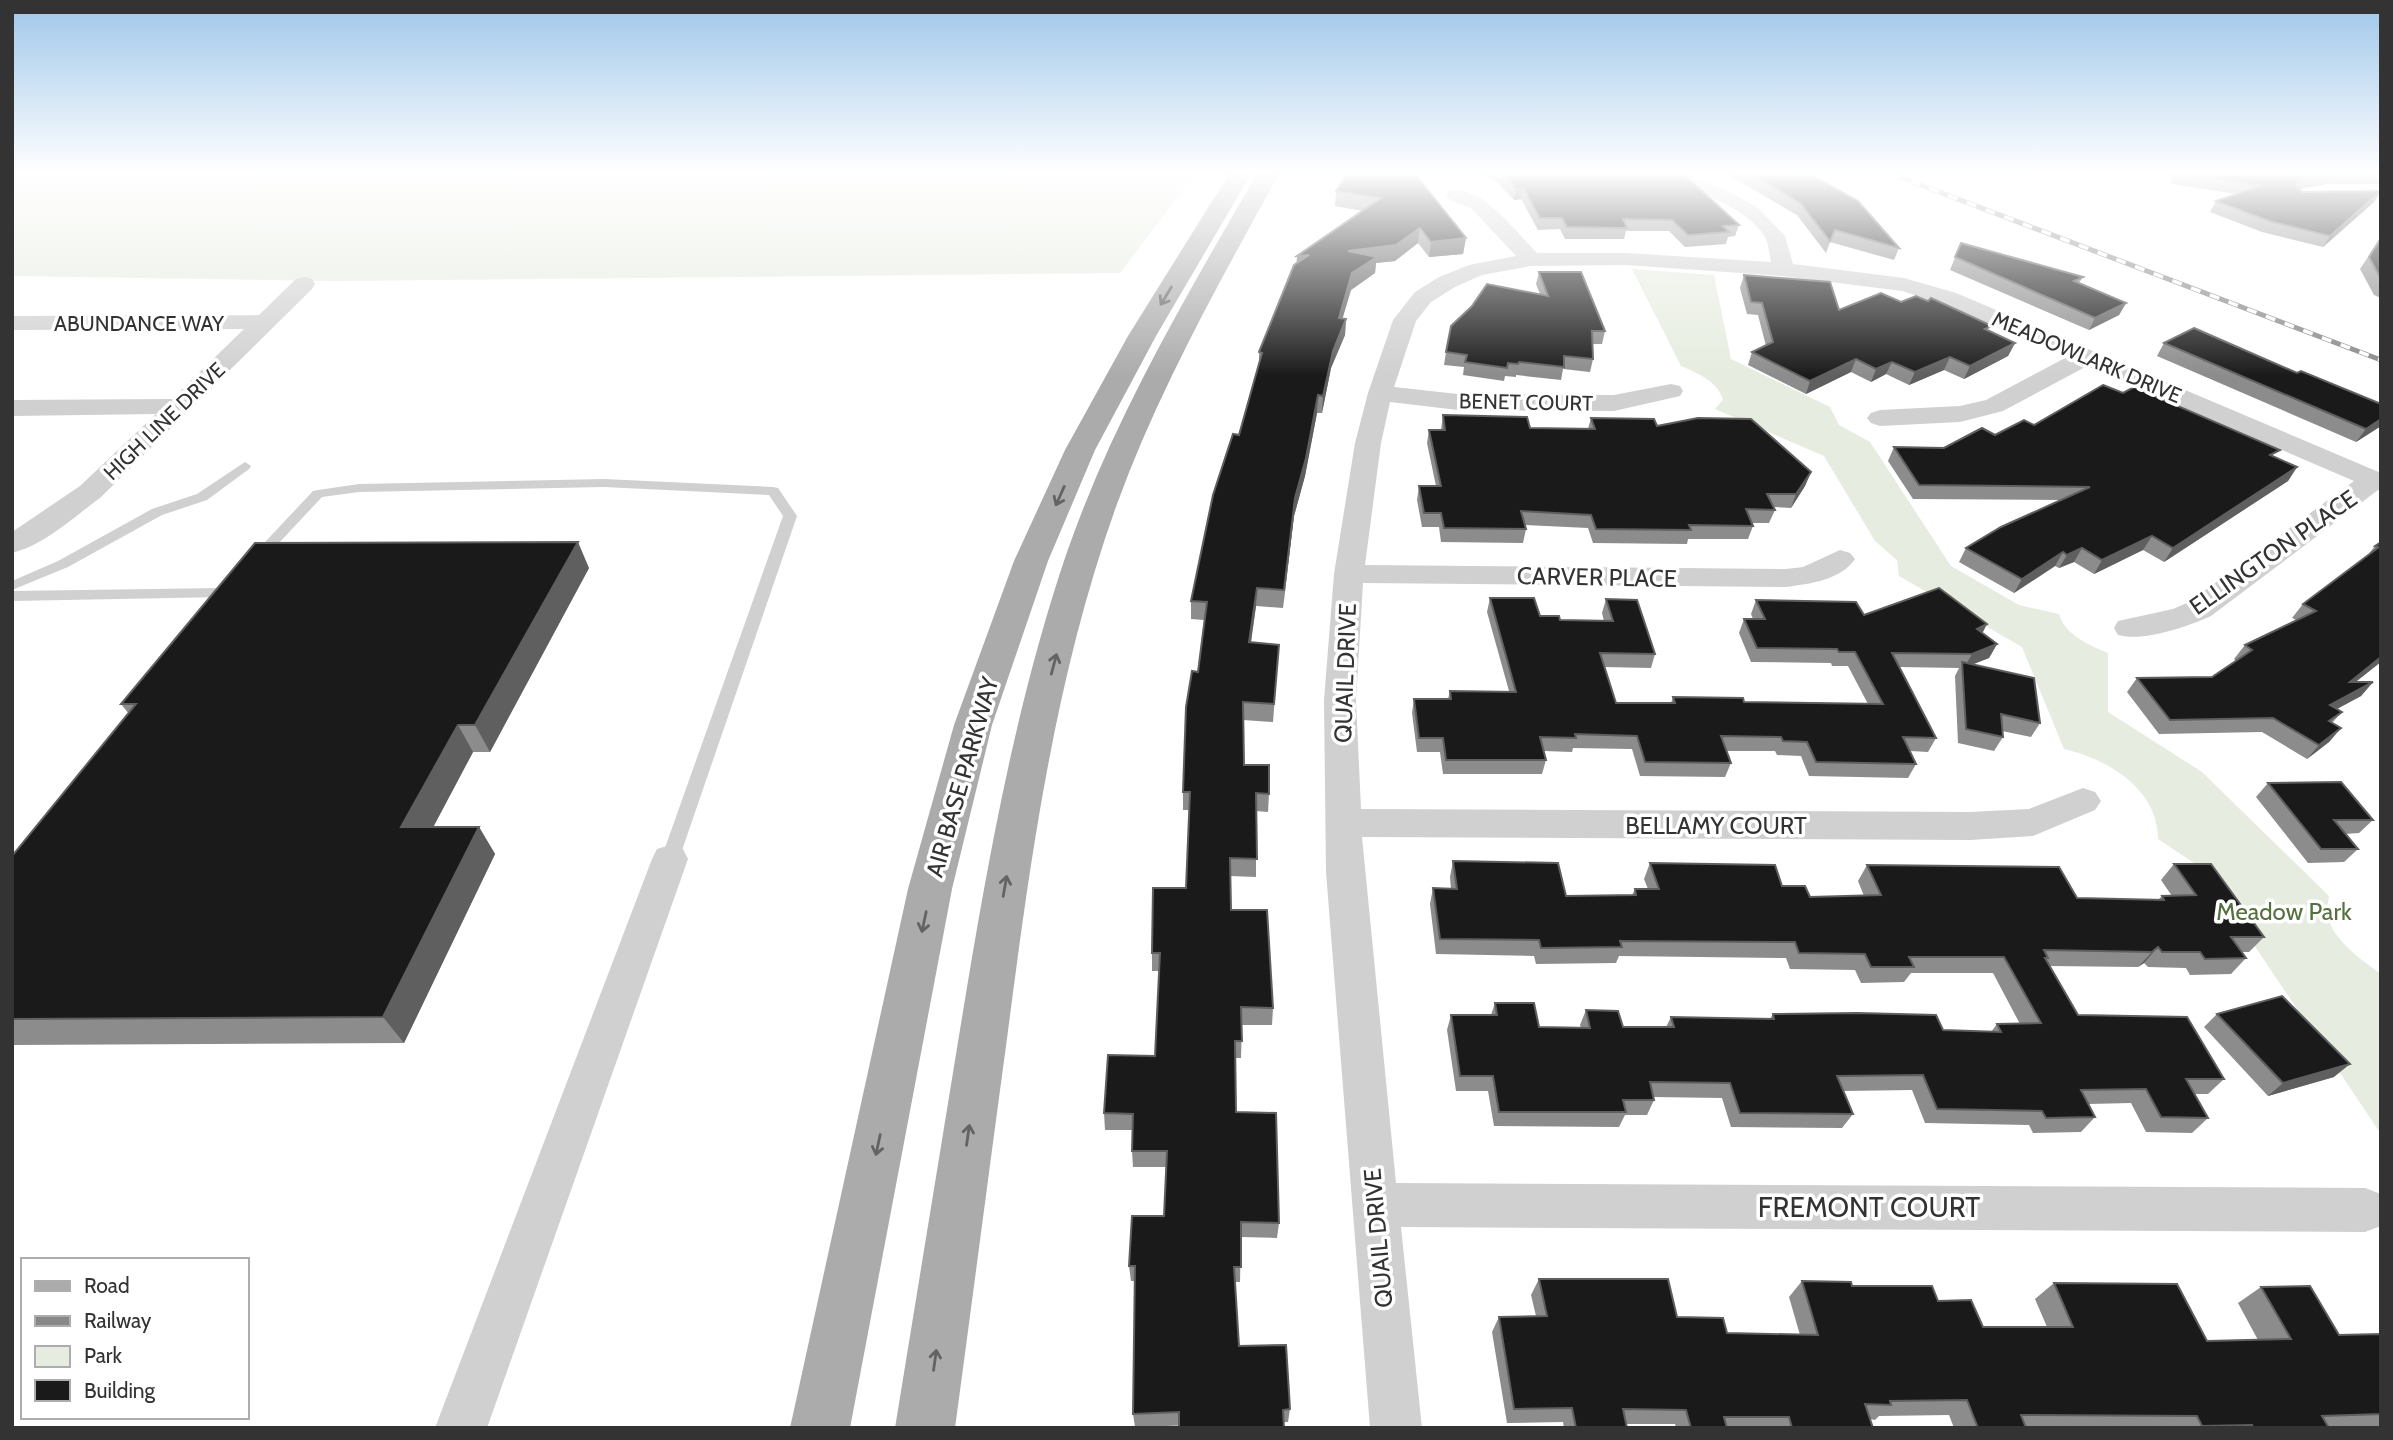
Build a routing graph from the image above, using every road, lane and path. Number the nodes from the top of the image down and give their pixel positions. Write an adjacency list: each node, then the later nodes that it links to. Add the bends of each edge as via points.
1 (1199, 241): 32 (main road, AIR BASE PARKWAY, one-way to 32, via 1080,450 1031,561 973,725 930,890)
2 (1230, 241): 33 (main road, one-way to 2, via 1004,888 1037,726 1076,580 1121,454 1175,339)
3 (1513, 241): 5 (street)
4 (1776, 241): 6 (street)
5 (1531, 260): 6 (street, QUAIL DRIVE, via 1626,259); 12 (street, QUAIL DRIVE, via 1477,270 1423,297 1405,320)
6 (1783, 269): 10 (street, MEADOWLARK DRIVE, via 1904,285 1948,298)
7 (304, 284): 8 (street, HIGH LINE DRIVE)
8 (265, 322): 9 (street, ABUNDANCE WAY); 13 (street, HIGH LINE DRIVE)
9 (12, 323)
10 (2086, 357): 15 (street, via 1994,406 1960,414); 17 (street, MEADOWLARK DRIVE)
11 (1671, 391): 12 (street, BENET COURT, via 1614,403 1458,402)
12 (1380, 393): 20 (street, QUAIL DRIVE)
13 (179, 407): 14 (street); 18 (street, HIGH LINE DRIVE, via 89,492)
14 (12, 408)
15 (1880, 418)
16 (245, 466): 21 (lane, via 202,497 157,512 63,564)
17 (2377, 481): 25 (street, ELLINGTON PLACE, via 2200,609 2180,618)
18 (12, 544)
19 (1840, 559): 20 (street, CARVER PLACE, via 1810,575 1786,578)
20 (1349, 575): 27 (street, QUAIL DRIVE, via 1340,700)
21 (12, 586)
22 (225, 592): 23 (lane); 24 (lane); 28 (lane, via 318,494 359,488 604,483 774,491 790,516)
23 (12, 596)
24 (208, 614)
25 (2129, 628)
26 (2083, 801): 27 (street, BELLAMY COURT, via 2033,822 1970,826)
27 (1344, 823): 29 (street, QUAIL DRIVE)
28 (670, 859): 31 (street)
29 (1374, 1205): 30 (street, FREMONT COURT); 34 (street, QUAIL DRIVE)
30 (2365, 1210)
31 (461, 1428)
32 (820, 1428)
33 (925, 1428)
34 (1396, 1428)

